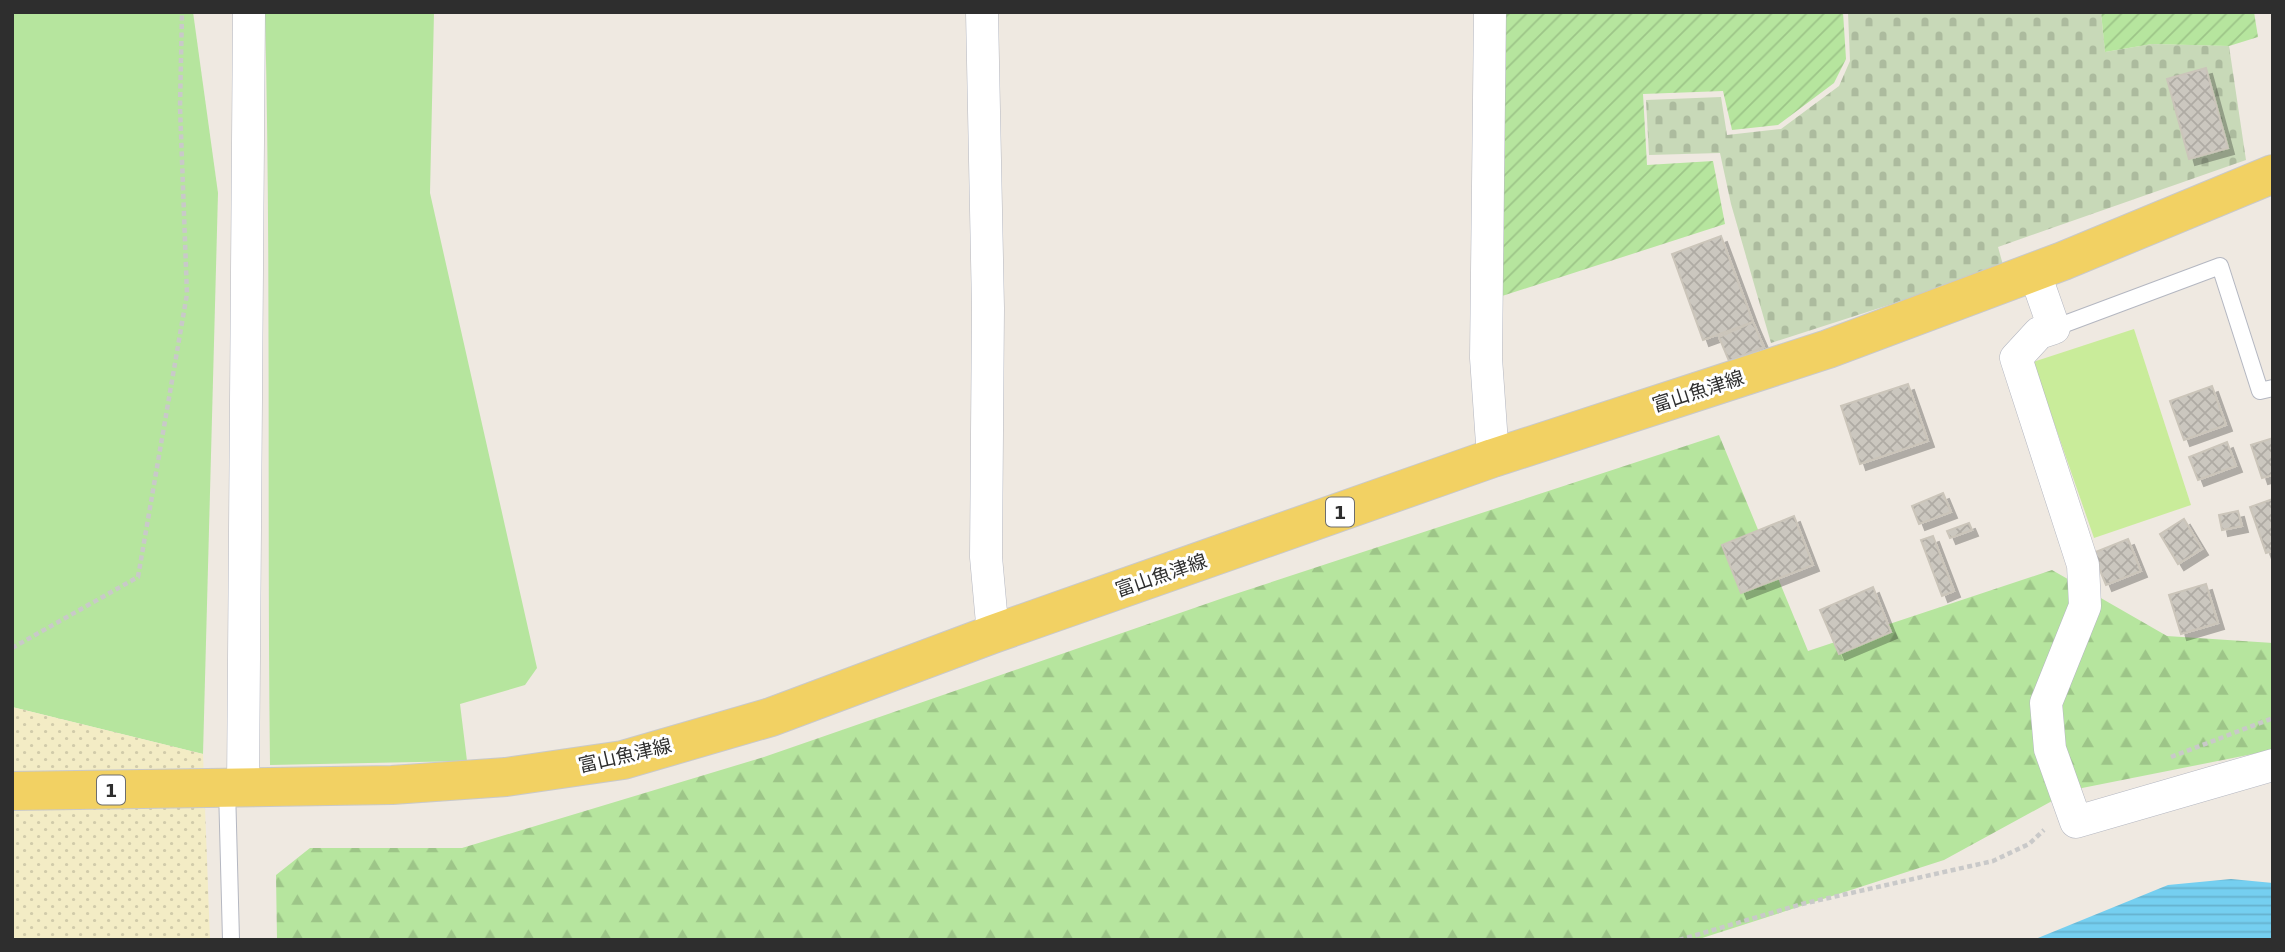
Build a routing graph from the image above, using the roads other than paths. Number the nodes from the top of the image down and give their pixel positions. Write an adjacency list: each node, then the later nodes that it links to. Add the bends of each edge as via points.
1 (249, 12): 11 (street)
2 (982, 12): 9 (street, via 988,307 986,557)
3 (1490, 12): 8 (street, via 1486,358)
4 (2273, 174): 5 (main road, 富山魚津線 / 1)
5 (2034, 271): 6 (street); 8 (main road, 富山魚津線 / 1, via 1828,349)
6 (2054, 328): 7 (lane, via 2220,266 2260,391); 10 (street, via 2039,333 2016,358 2083,565 2085,606 2046,703 2050,749 2076,822)
7 (2273, 388)
8 (1493, 458): 9 (main road, 富山魚津線 / 1)
9 (993, 634): 11 (main road, 富山魚津線 / 1, via 771,717 623,760 506,777 392,785)
10 (2273, 765)
11 (227, 788): 12 (main road, 富山魚津線 / 1); 13 (lane)
12 (12, 792)
13 (231, 940)

